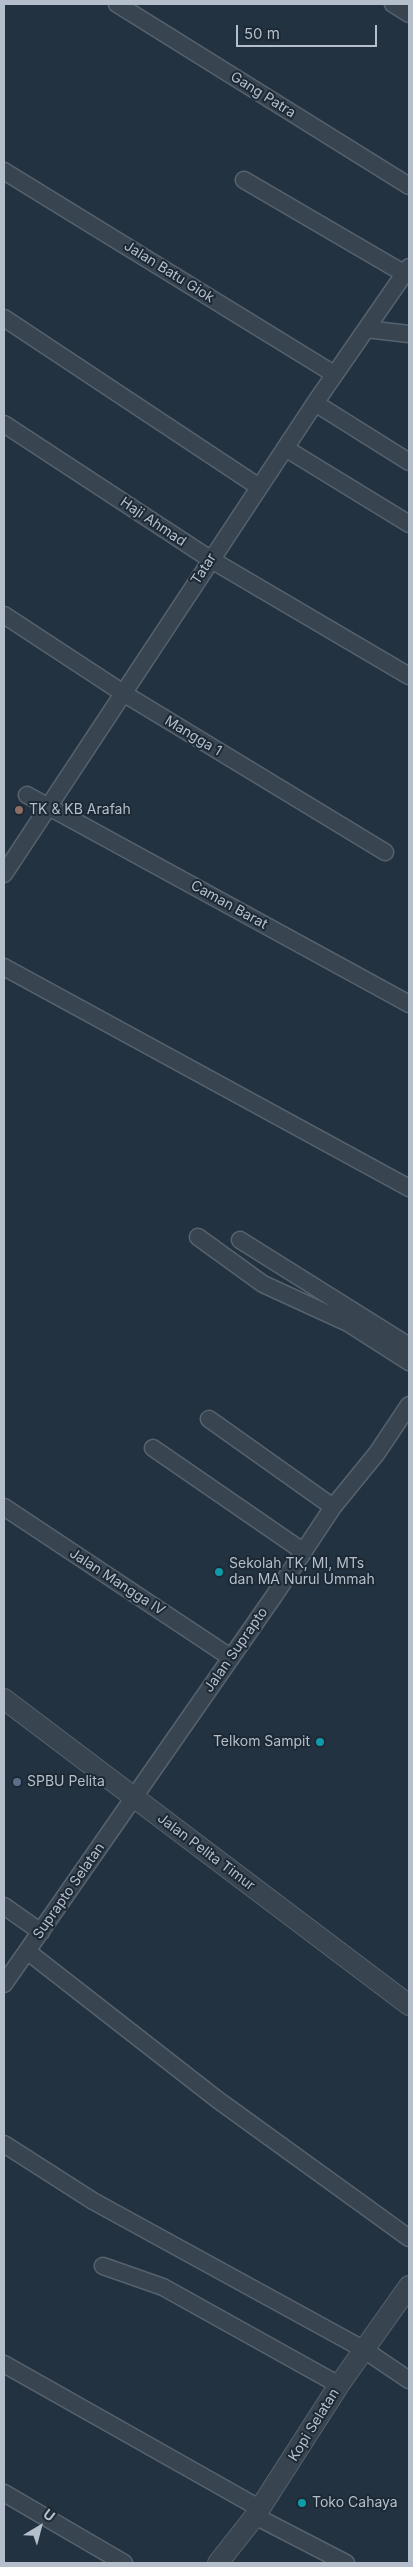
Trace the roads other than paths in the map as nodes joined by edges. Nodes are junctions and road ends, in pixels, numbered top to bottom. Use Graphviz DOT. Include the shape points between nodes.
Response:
graph roads {
  1 [pos="117,4"];
  2 [pos="394,4"];
  3 [pos="409,14"];
  4 [pos="4,170"];
  5 [pos="244,180"];
  6 [pos="409,186"];
  7 [pos="407,271"];
  8 [pos="4,318"];
  9 [pos="366,329"];
  10 [pos="409,334"];
  11 [pos="334,374"];
  12 [pos="315,403"];
  13 [pos="4,424"];
  14 [pos="284,448"];
  15 [pos="409,462"];
  16 [pos="259,487"];
  17 [pos="409,524"];
  18 [pos="210,559"];
  19 [pos="4,615"];
  20 [pos="409,676"];
  21 [pos="123,694"];
  22 [pos="26,795"];
  23 [pos="48,807"];
  24 [pos="385,852"];
  25 [pos="4,874"];
  26 [pos="4,967"];
  27 [pos="409,1004"];
  28 [pos="409,1188"];
  29 [pos="198,1237"];
  30 [pos="240,1240"];
  31 [pos="409,1346"];
  32 [pos="409,1362"];
  33 [pos="409,1405"];
  34 [pos="209,1418"];
  35 [pos="153,1448"];
  36 [pos="333,1506"];
  37 [pos="4,1507"];
  38 [pos="304,1552"];
  39 [pos="230,1657"];
  40 [pos="4,1699"];
  41 [pos="134,1797"];
  42 [pos="4,1906"];
  43 [pos="41,1932"];
  44 [pos="27,1951"];
  45 [pos="4,1984"];
  46 [pos="409,2005"];
  47 [pos="4,2144"];
  48 [pos="409,2238"];
  49 [pos="103,2266"];
  50 [pos="409,2286"];
  51 [pos="363,2350"];
  52 [pos="4,2364"];
  53 [pos="409,2380"];
  54 [pos="339,2385"];
  55 [pos="4,2494"];
  56 [pos="257,2512"];
  57 [pos="124,2563"];
  58 [pos="218,2563"];
  59 [pos="346,2563"];
  1 -- 6 [label="street, Gang Patra"];
  2 -- 3 [label="street"];
  4 -- 11 [label="street, Jalan Batu Giok"];
  5 -- 7 [label="street"];
  7 -- 9 [label="street, Tatar"];
  8 -- 16 [label="street"];
  9 -- 10 [label="street"];
  9 -- 11 [label="street, Tatar"];
  11 -- 12 [label="street, Tatar"];
  12 -- 14 [label="street, Tatar"];
  12 -- 15 [label="street"];
  13 -- 18 [label="street, Haji Ahmad"];
  14 -- 16 [label="street, Tatar"];
  14 -- 17 [label="street"];
  16 -- 18 [label="street, Tatar"];
  18 -- 20 [label="street, Haji Ahmad"];
  18 -- 21 [label="street, Tatar"];
  19 -- 21 [label="street, Mangga 1"];
  21 -- 23 [label="street, Tatar"];
  21 -- 24 [label="street, Mangga 1"];
  22 -- 23 [label="street, Caman Barat"];
  23 -- 25 [label="street, Tatar"];
  23 -- 27 [label="street, Caman Barat"];
  26 -- 28 [label="street"];
  29 -- 32 [label="street" via="263,1284 348,1323"];
  30 -- 31 [label="street"];
  33 -- 36 [label="street, Jalan Suprapto" via="377,1453"];
  34 -- 36 [label="street"];
  35 -- 38 [label="street"];
  36 -- 38 [label="street, Jalan Suprapto"];
  37 -- 39 [label="street, Jalan Mangga IV"];
  38 -- 39 [label="street, Jalan Suprapto"];
  39 -- 41 [label="street, Jalan Suprapto"];
  40 -- 41 [label="street, Jalan Pelita Timur"];
  41 -- 43 [label="street, Suprapto Selatan"];
  41 -- 46 [label="street, Jalan Pelita Timur"];
  42 -- 43 [label="street"];
  43 -- 44 [label="street, Suprapto Selatan"];
  44 -- 45 [label="street, Suprapto Selatan"];
  44 -- 48 [label="street" via="218,2100"];
  47 -- 51 [label="street" via="94,2201"];
  49 -- 54 [label="street" via="163,2287"];
  50 -- 51 [label="street, Kopi Selatan"];
  51 -- 53 [label="street"];
  51 -- 54 [label="street, Kopi Selatan"];
  52 -- 56 [label="street"];
  54 -- 56 [label="street, Kopi Selatan"];
  55 -- 57 [label="street"];
  56 -- 58 [label="street, Kopi Selatan"];
  56 -- 59 [label="street"];
}
